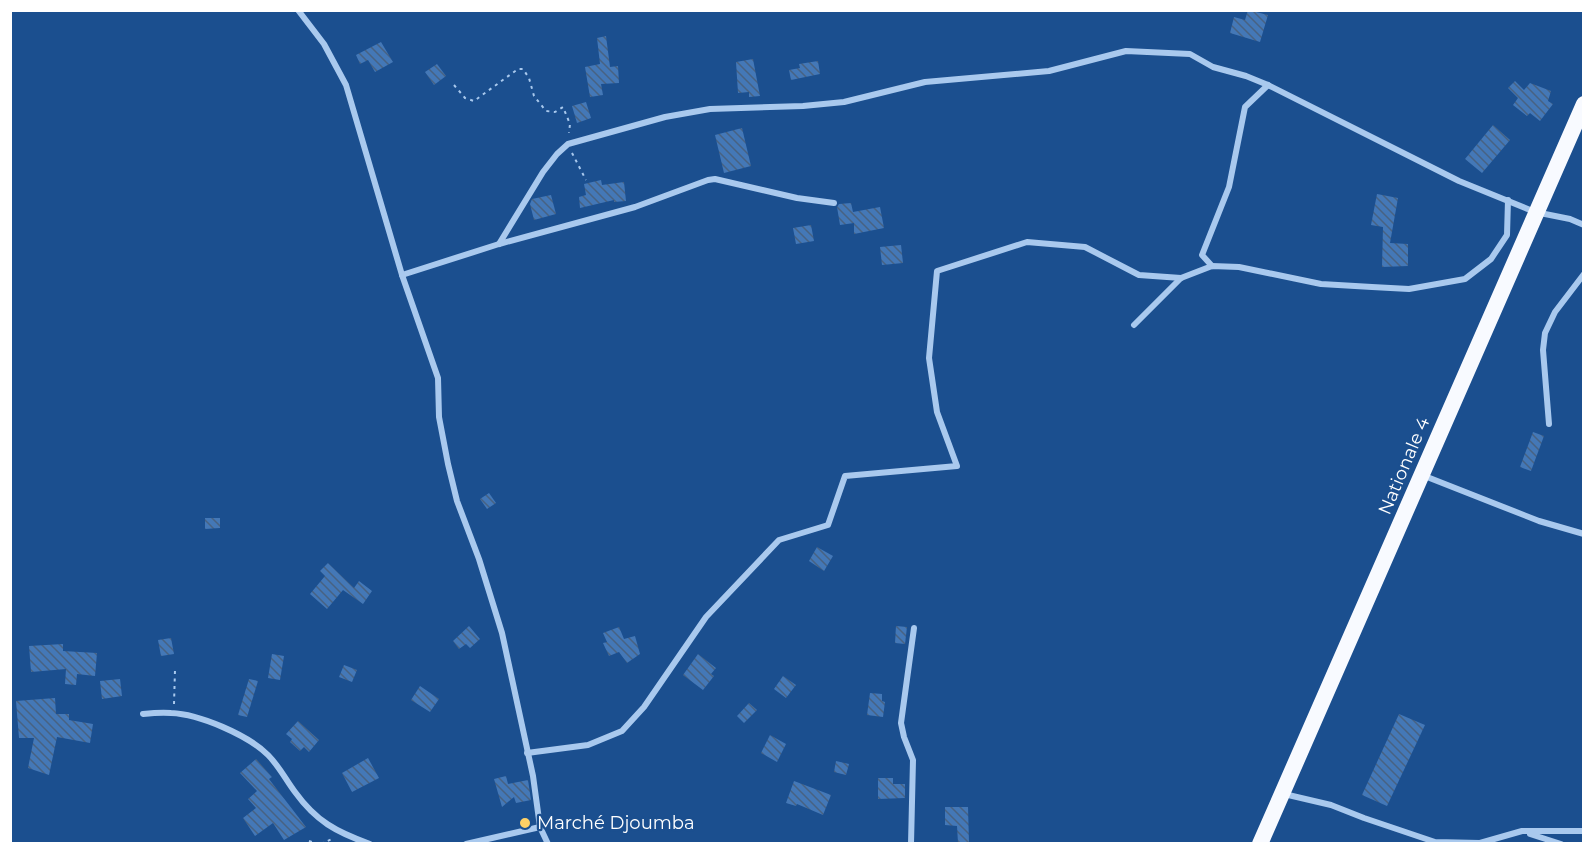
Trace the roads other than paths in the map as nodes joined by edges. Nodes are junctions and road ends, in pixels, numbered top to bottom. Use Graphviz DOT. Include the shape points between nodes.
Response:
graph roads {
  1 [pos="298,10"];
  2 [pos="1268,85"];
  3 [pos="1584,104"];
  4 [pos="1508,200"];
  5 [pos="834,203"];
  6 [pos="1535,212"];
  7 [pos="1584,225"];
  8 [pos="499,244"];
  9 [pos="1212,266"];
  10 [pos="1584,274"];
  11 [pos="402,275"];
  12 [pos="1181,278"];
  13 [pos="1134,325"];
  14 [pos="1549,424"];
  15 [pos="1422,475"];
  16 [pos="1584,534"];
  17 [pos="914,628"];
  18 [pos="143,714"];
  19 [pos="527,753"];
  20 [pos="1283,794"];
  21 [pos="540,826"];
  22 [pos="1522,831"];
  23 [pos="1584,831"];
  24 [pos="370,843"];
  25 [pos="466,843"];
  26 [pos="548,843"];
  27 [pos="911,843"];
  28 [pos="1260,843"];
  29 [pos="1561,843"];
  1 -- 11 [label="street" via="324,44 346,85"];
  2 -- 4 [label="street" via="1460,181"];
  2 -- 8 [label="street" via="1213,67 1190,54 1126,51 1049,71 925,82 844,102 710,109 654,119 568,144 543,172"];
  2 -- 9 [label="street" via="1245,107 1229,187 1202,255"];
  3 -- 6 [label="highway, Nationale 4"];
  4 -- 6 [label="street"];
  4 -- 9 [label="street" via="1507,235 1491,259 1465,279 1409,289 1321,284 1239,267"];
  5 -- 8 [label="street" via="708,180 635,207"];
  6 -- 7 [label="street"];
  6 -- 15 [label="highway, Nationale 4"];
  8 -- 11 [label="street"];
  9 -- 12 [label="street"];
  10 -- 14 [label="street" via="1555,312 1545,333"];
  11 -- 19 [label="street" via="438,378 439,417 447,464 502,633"];
  12 -- 13 [label="street"];
  12 -- 19 [label="street" via="1139,275 1085,247 1026,242 937,271 929,358 937,412 957,466 845,476 828,525 779,540 706,617 644,707 622,731 588,745"];
  15 -- 16 [label="street" via="1539,521"];
  15 -- 20 [label="highway, Nationale 4"];
  17 -- 27 [label="street" via="902,723 913,760"];
  18 -- 24 [label="street" via="172,713 214,724 256,745 276,764 311,812 342,834"];
  19 -- 21 [label="street"];
  20 -- 22 [label="street" via="1331,805 1435,842 1480,843"];
  20 -- 28 [label="highway, Nationale 4"];
  21 -- 25 [label="street"];
  21 -- 26 [label="street"];
  22 -- 23 [label="street"];
  22 -- 29 [label="street"];
}
